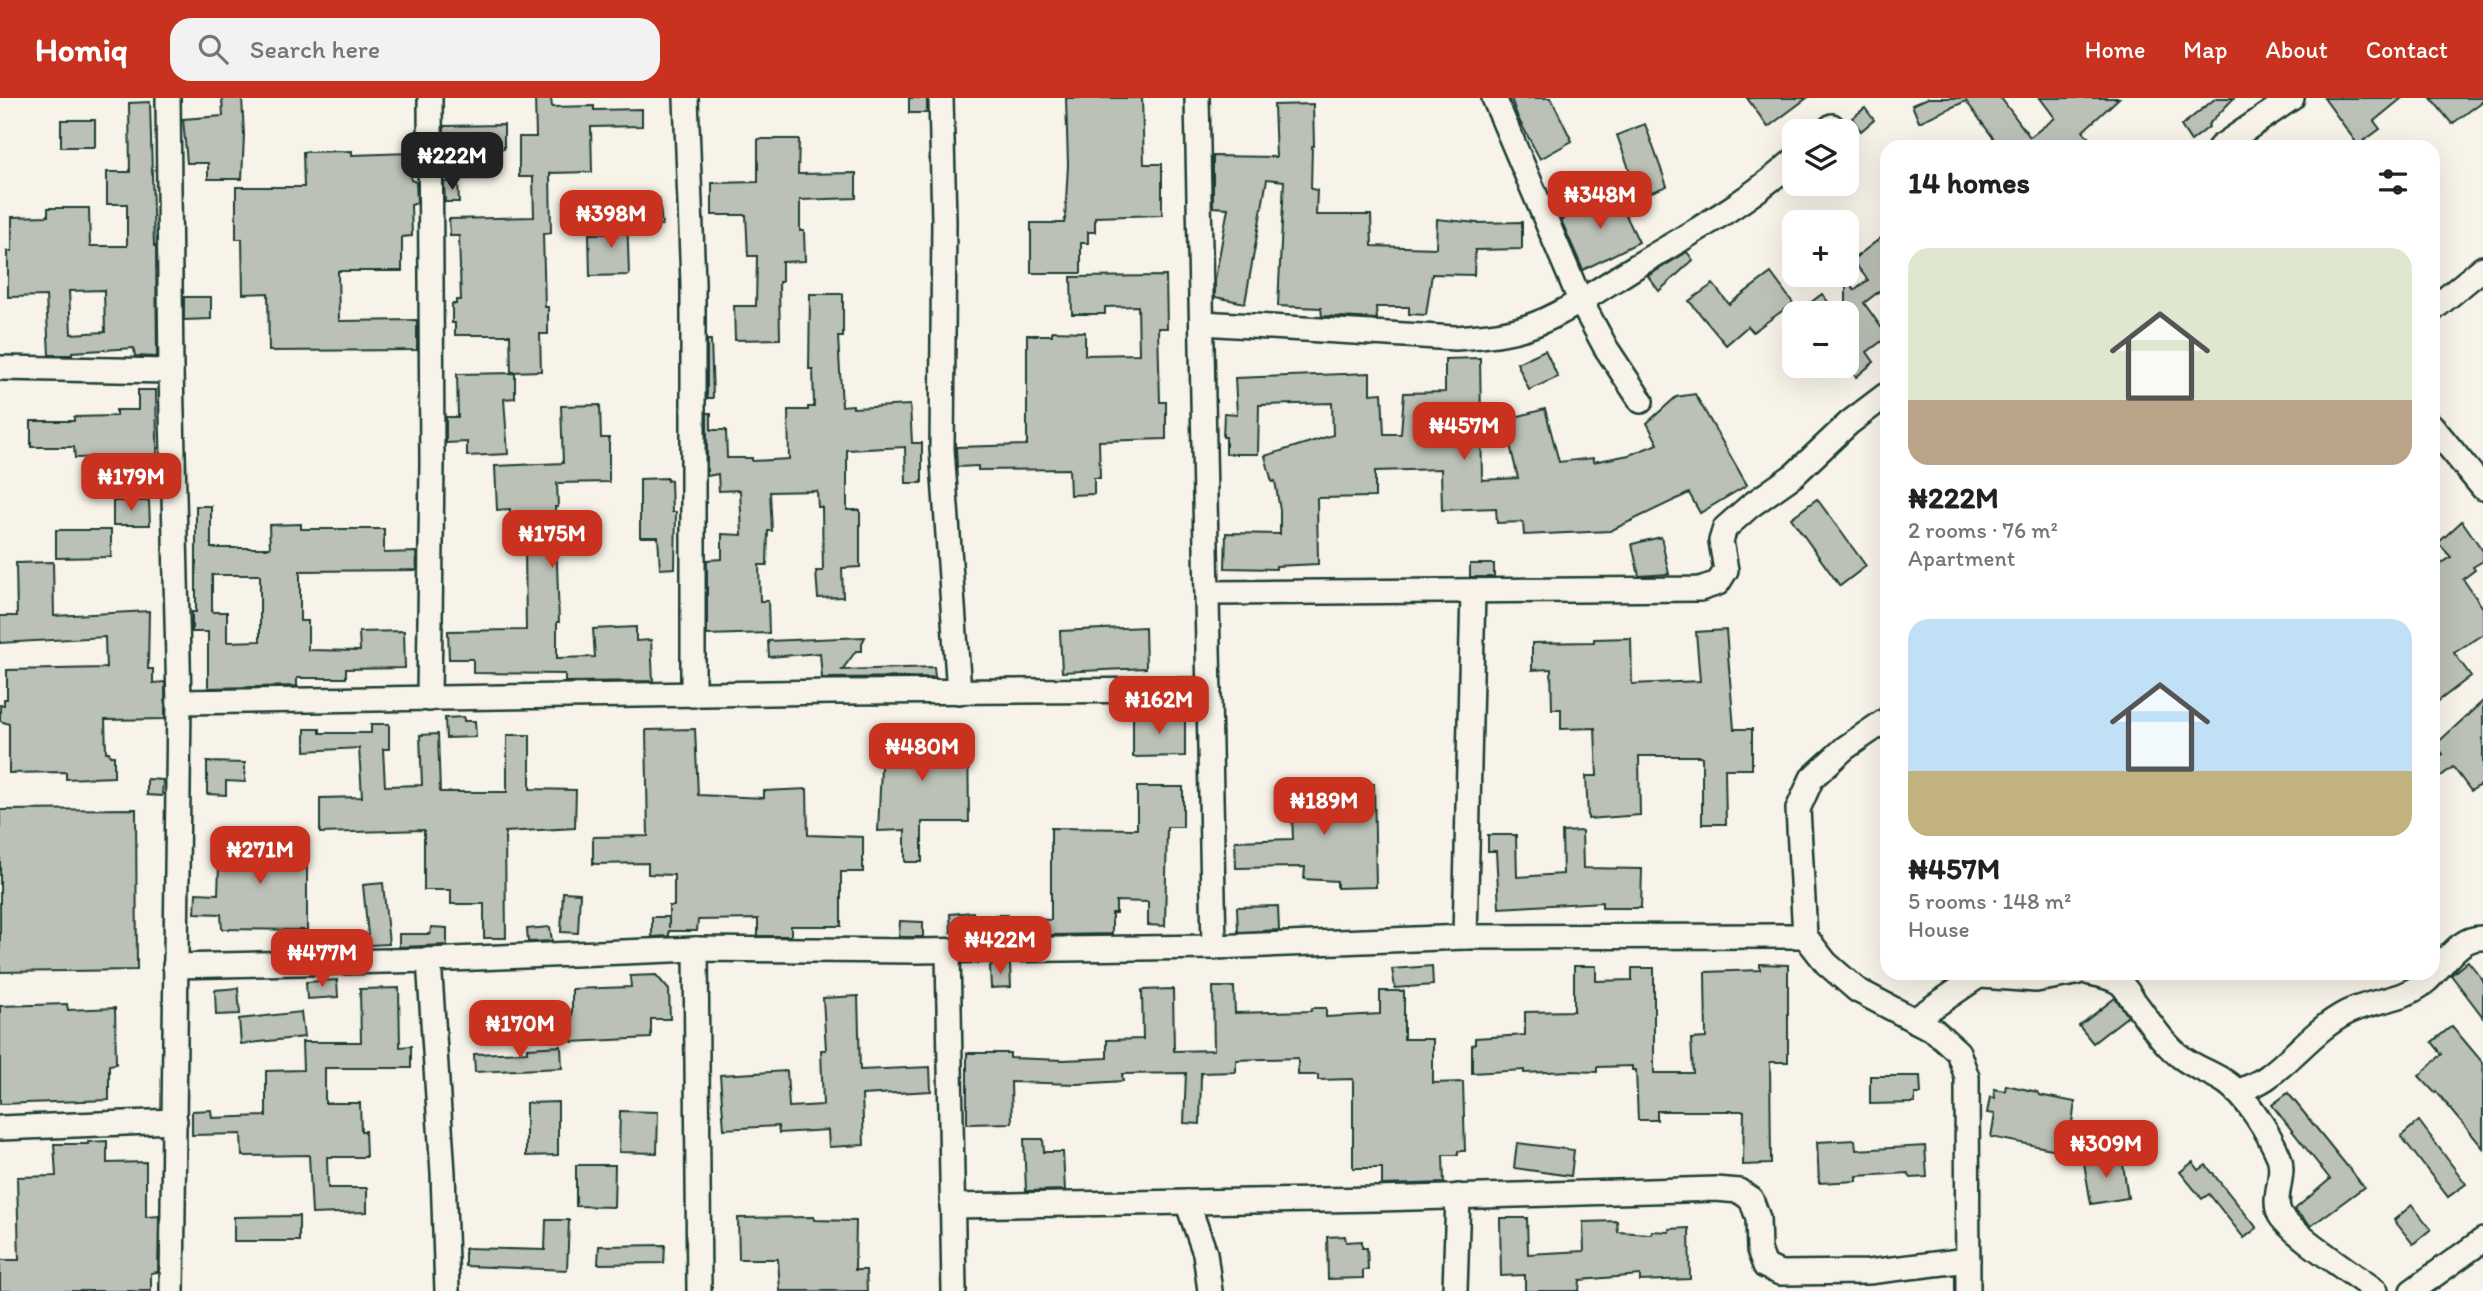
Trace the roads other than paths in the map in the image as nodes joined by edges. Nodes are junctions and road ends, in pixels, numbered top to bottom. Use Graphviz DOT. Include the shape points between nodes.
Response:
graph roads {
  1 [pos="168,98"];
  2 [pos="430,98"];
  3 [pos="686,98"];
  4 [pos="941,98"];
  5 [pos="1197,98"];
  6 [pos="1494,98"];
  7 [pos="2292,98"];
  8 [pos="2230,140"];
  9 [pos="1782,171"];
  10 [pos="2483,268"];
  11 [pos="1580,300"];
  12 [pos="2440,303"];
  13 [pos="1202,323"];
  14 [pos="0,368"];
  15 [pos="171,371"];
  16 [pos="1880,400"];
  17 [pos="1641,401"];
  18 [pos="2440,436"];
  19 [pos="2483,488"];
  20 [pos="1473,591"];
  21 [pos="1208,593"];
  22 [pos="1209,690"];
  23 [pos="960,692"];
  24 [pos="693,695"];
  25 [pos="429,699"];
  26 [pos="179,702"];
  27 [pos="1880,724"];
  28 [pos="1805,936"];
  29 [pos="1465,937"];
  30 [pos="2483,938"];
  31 [pos="1214,947"];
  32 [pos="696,949"];
  33 [pos="948,951"];
  34 [pos="429,960"];
  35 [pos="175,966"];
  36 [pos="2440,966"];
  37 [pos="1973,980"];
  38 [pos="2113,980"];
  39 [pos="2427,980"];
  40 [pos="1914,1020"];
  41 [pos="2237,1092"];
  42 [pos="176,1121"];
  43 [pos="0,1128"];
  44 [pos="1458,1196"];
  45 [pos="1187,1202"];
  46 [pos="952,1206"];
  47 [pos="2483,1240"];
  48 [pos="1968,1260"];
  49 [pos="172,1291"];
  50 [pos="447,1291"];
  51 [pos="699,1291"];
  52 [pos="954,1291"];
  53 [pos="1210,1291"];
  54 [pos="1455,1291"];
  55 [pos="1968,1291"];
  56 [pos="2376,1291"];
  57 [pos="2412,1291"];
  1 -- 15 [label="street"];
  2 -- 25 [label="street"];
  3 -- 24 [label="street" via="693,283"];
  4 -- 23 [label="street" via="942,449"];
  5 -- 13 [label="street"];
  6 -- 11 [label="street"];
  7 -- 8 [label="street"];
  9 -- 11 [label="street" via="1719,216"];
  10 -- 12 [label="street"];
  11 -- 13 [label="street" via="1538,324 1455,338"];
  11 -- 17 [label="street"];
  13 -- 21 [label="street"];
  14 -- 15 [label="street"];
  15 -- 26 [label="street"];
  16 -- 20 [label="street" via="1725,528 1721,541 1726,570 1718,583 1700,589"];
  18 -- 19 [label="street"];
  20 -- 21 [label="street"];
  20 -- 29 [label="street"];
  21 -- 22 [label="street"];
  22 -- 23 [label="street"];
  22 -- 31 [label="street"];
  23 -- 24 [label="street"];
  24 -- 25 [label="street"];
  25 -- 26 [label="street"];
  26 -- 35 [label="street"];
  27 -- 28 [label="street" via="1844,748 1812,778 1798,809"];
  28 -- 29 [label="street"];
  28 -- 40 [label="street" via="1826,963 1857,990"];
  29 -- 31 [label="street"];
  30 -- 36 [label="street" via="2463,942"];
  31 -- 33 [label="street"];
  32 -- 33 [label="street"];
  32 -- 34 [label="street"];
  32 -- 51 [label="street"];
  33 -- 46 [label="street"];
  34 -- 35 [label="street"];
  34 -- 50 [label="street"];
  35 -- 42 [label="street"];
  37 -- 40 [label="street"];
  38 -- 41 [label="street" via="2180,1057"];
  39 -- 41 [label="street" via="2408,993 2347,1012 2263,1080"];
  40 -- 48 [label="street" via="1958,1052 1967,1077"];
  41 -- 56 [label="street" via="2280,1159 2280,1214"];
  42 -- 43 [label="street"];
  42 -- 49 [label="street"];
  44 -- 45 [label="street"];
  44 -- 48 [label="street" via="1739,1191 1751,1199 1758,1217 1759,1250 1765,1266 1780,1273 1868,1272"];
  44 -- 54 [label="street"];
  45 -- 46 [label="street"];
  45 -- 53 [label="street" via="1205,1253"];
  46 -- 52 [label="street"];
  47 -- 57 [label="street"];
  48 -- 55 [label="street"];
}
